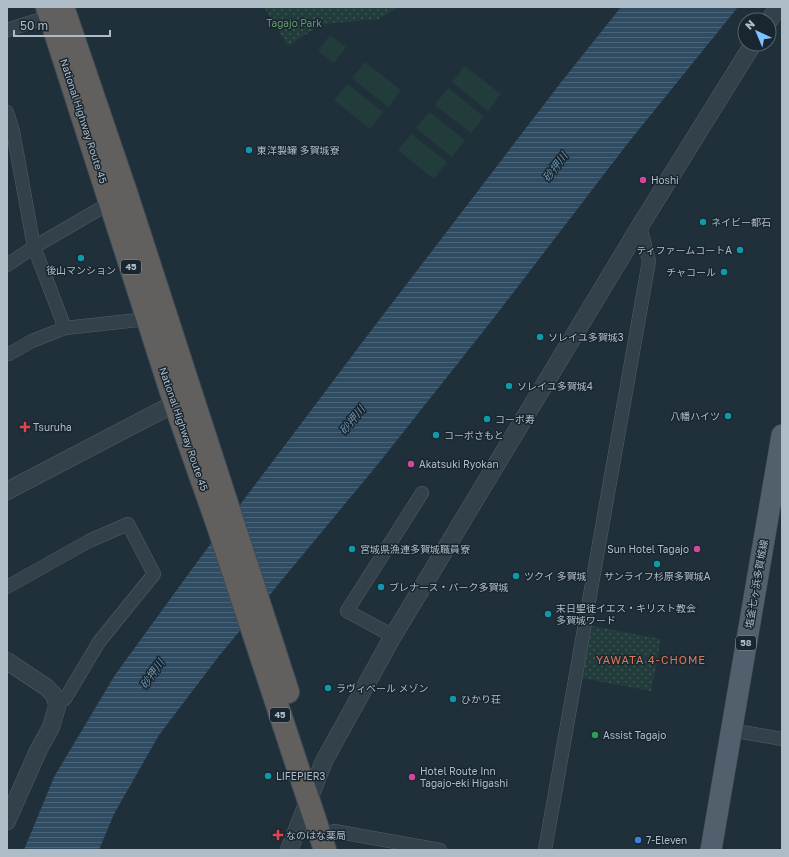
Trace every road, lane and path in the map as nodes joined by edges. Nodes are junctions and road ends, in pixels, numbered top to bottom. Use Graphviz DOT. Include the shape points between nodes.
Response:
graph roads {
  1 [pos="57,11"];
  2 [pos="7,30"];
  3 [pos="748,52"];
  4 [pos="7,112"];
  5 [pos="119,198"];
  6 [pos="640,226"];
  7 [pos="34,247"];
  8 [pos="7,265"];
  9 [pos="147,319"];
  10 [pos="65,328"];
  11 [pos="9,354"];
  12 [pos="184,400"];
  13 [pos="782,435"];
  14 [pos="7,491"];
  15 [pos="422,493"];
  16 [pos="7,587"];
  17 [pos="393,636"];
  18 [pos="7,661"];
  19 [pos="56,700"];
  20 [pos="731,730"];
  21 [pos="782,739"];
  22 [pos="312,789"];
  23 [pos="7,821"];
  24 [pos="333,844"];
  25 [pos="289,850"];
  26 [pos="440,850"];
  27 [pos="545,850"];
  28 [pos="711,850"];
  1 -- 2 [label="street"];
  1 -- 5 [label="highway, National Highway Route 45 / 45"];
  3 -- 6 [label="street"];
  4 -- 7 [label="street" via="13,131"];
  5 -- 7 [label="street"];
  5 -- 9 [label="highway, National Highway Route 45 / 45"];
  5 -- 12 [label="highway, National Highway Route 45 / 45"];
  6 -- 17 [label="street"];
  6 -- 27 [label="street" via="650,261"];
  7 -- 8 [label="street"];
  7 -- 10 [label="street"];
  9 -- 10 [label="street"];
  9 -- 12 [label="highway, National Highway Route 45 / 45"];
  10 -- 11 [label="street" via="32,341"];
  12 -- 14 [label="street"];
  12 -- 22 [label="highway, National Highway Route 45 / 45"];
  13 -- 20 [label="main road, 塩釜七ヶ浜多賀城線 / 58"];
  15 -- 17 [label="street" via="347,611"];
  16 -- 19 [label="street" via="89,541 128,524 154,574 99,642 66,699"];
  17 -- 22 [label="street" via="324,761"];
  18 -- 19 [label="street" via="46,687"];
  19 -- 23 [label="street" via="57,707 51,727"];
  20 -- 21 [label="street"];
  20 -- 28 [label="main road, 塩釜七ヶ浜多賀城線 / 58"];
  22 -- 24 [label="highway, National Highway Route 45 / 45"];
  22 -- 25 [label="street"];
  24 -- 26 [label="street"];
}
